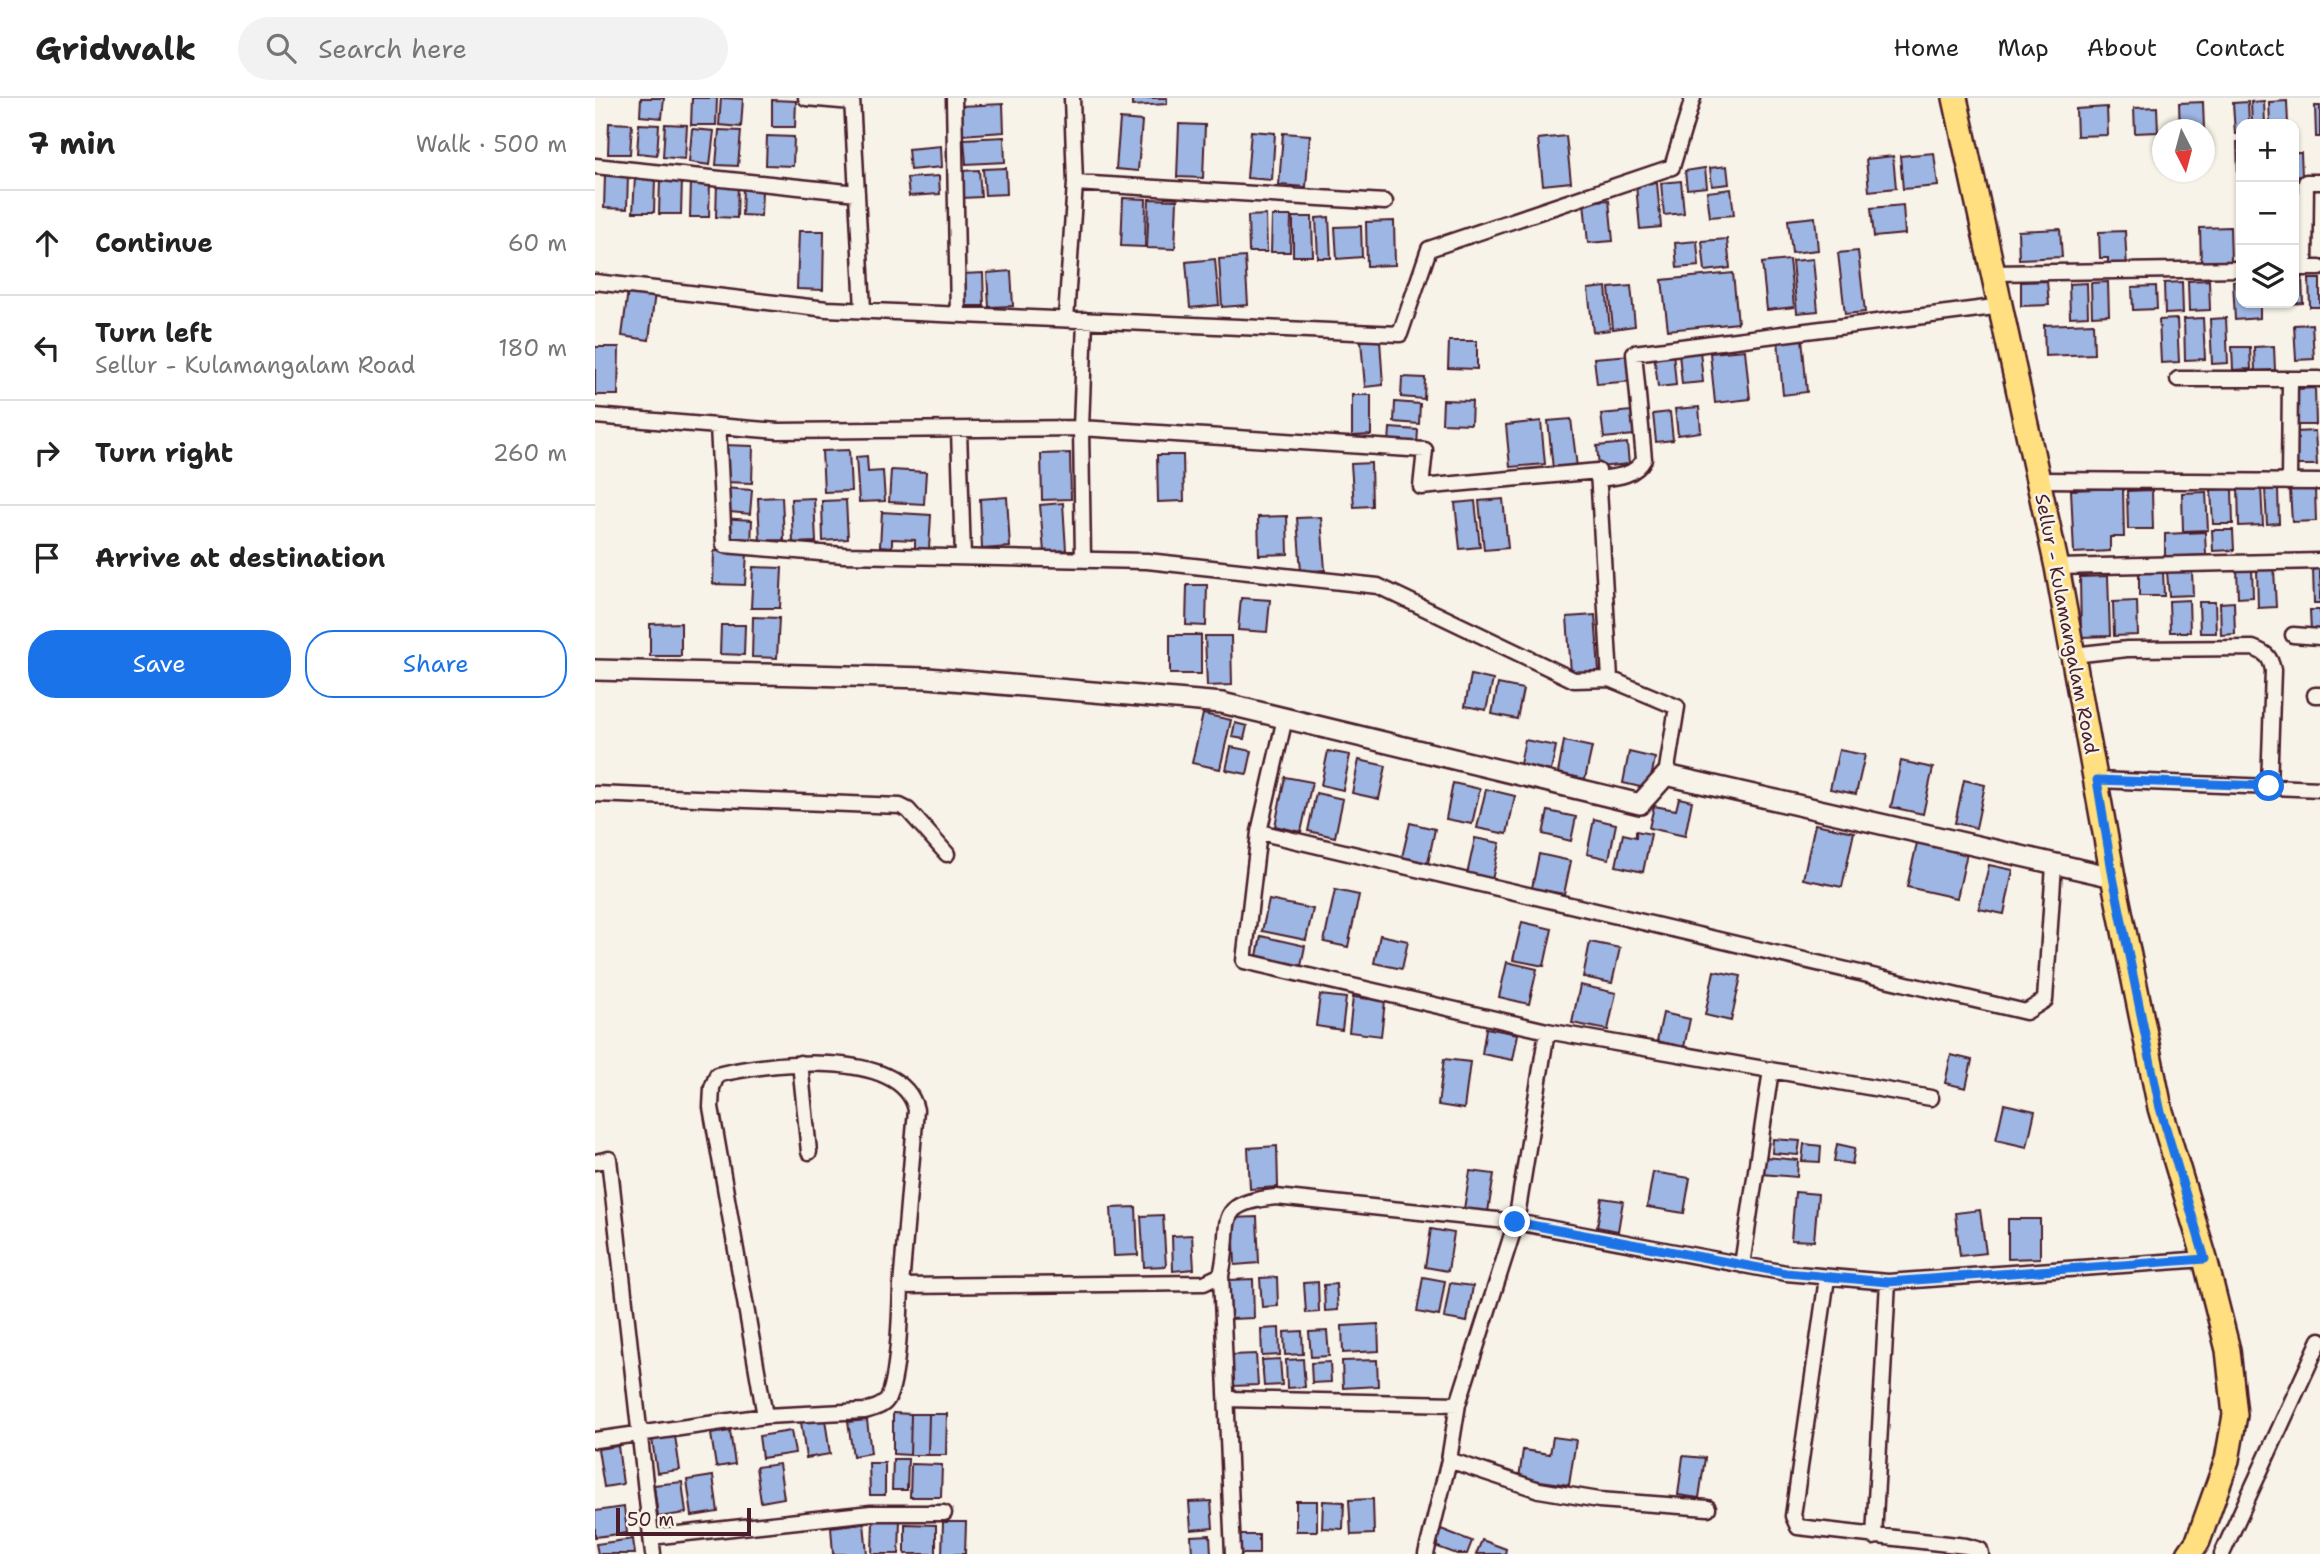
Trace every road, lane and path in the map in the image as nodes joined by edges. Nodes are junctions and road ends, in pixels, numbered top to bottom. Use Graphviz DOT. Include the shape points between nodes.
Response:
graph roads {
  1 [pos="806,98"];
  2 [pos="954,98"];
  3 [pos="1072,98"];
  4 [pos="1693,98"];
  5 [pos="1955,98"];
  6 [pos="852,100"];
  7 [pos="595,166"];
  8 [pos="2320,182"];
  9 [pos="1075,183"];
  10 [pos="857,193"];
  11 [pos="1385,202"];
  12 [pos="2306,268"];
  13 [pos="2236,269"];
  14 [pos="1994,274"];
  15 [pos="595,282"];
  16 [pos="2002,306"];
  17 [pos="863,310"];
  18 [pos="958,315"];
  19 [pos="1066,319"];
  20 [pos="1085,320"];
  21 [pos="2178,379"];
  22 [pos="2290,379"];
  23 [pos="2320,379"];
  24 [pos="595,416"];
  25 [pos="718,426"];
  26 [pos="1081,428"];
  27 [pos="959,430"];
  28 [pos="1598,479"];
  29 [pos="2039,480"];
  30 [pos="2289,482"];
  31 [pos="2320,482"];
  32 [pos="963,557"];
  33 [pos="1083,559"];
  34 [pos="2320,561"];
  35 [pos="2057,567"];
  36 [pos="2293,635"];
  37 [pos="2320,637"];
  38 [pos="2073,655"];
  39 [pos="595,670"];
  40 [pos="1609,679"];
  41 [pos="1285,718"];
  42 [pos="1666,775"];
  43 [pos="2097,780"];
  44 [pos="2269,786"];
  45 [pos="2320,789"];
  46 [pos="595,794"];
  47 [pos="1259,832"];
  48 [pos="947,854"];
  49 [pos="2054,865"];
  50 [pos="2113,877"];
  51 [pos="1547,1031"];
  52 [pos="800,1063"];
  53 [pos="1772,1070"];
  54 [pos="1931,1098"];
  55 [pos="809,1152"];
  56 [pos="595,1162"];
  57 [pos="1515,1222"];
  58 [pos="2205,1259"];
  59 [pos="1742,1265"];
  60 [pos="1221,1275"];
  61 [pos="1827,1278"];
  62 [pos="1888,1282"];
  63 [pos="901,1286"];
  64 [pos="2320,1340"];
  65 [pos="1229,1399"];
  66 [pos="1458,1405"];
  67 [pos="765,1416"];
  68 [pos="639,1434"];
  69 [pos="595,1440"];
  70 [pos="1449,1460"];
  71 [pos="1708,1508"];
  72 [pos="944,1513"];
  73 [pos="651,1537"];
  74 [pos="1874,1537"];
  75 [pos="2195,1550"];
  76 [pos="653,1554"];
  77 [pos="1233,1554"];
  78 [pos="1426,1554"];
  79 [pos="1981,1554"];
  80 [pos="2223,1554"];
  1 -- 6 [label="street"];
  2 -- 18 [label="street"];
  3 -- 9 [label="street"];
  4 -- 20 [label="street" via="1672,167 1429,249 1400,334"];
  5 -- 14 [label="main road, Sellur - Kulamangalam Road"];
  6 -- 10 [label="street"];
  7 -- 10 [label="street"];
  8 -- 12 [label="street" via="2306,182"];
  9 -- 11 [label="street"];
  9 -- 19 [label="street"];
  10 -- 17 [label="street"];
  13 -- 14 [label="street"];
  14 -- 16 [label="main road, Sellur - Kulamangalam Road"];
  15 -- 17 [label="street"];
  16 -- 28 [label="street" via="1635,353 1644,459 1639,468 1621,477"];
  16 -- 29 [label="main road, Sellur - Kulamangalam Road"];
  17 -- 18 [label="street"];
  18 -- 19 [label="street"];
  19 -- 20 [label="street"];
  20 -- 26 [label="street"];
  21 -- 22 [label="street"];
  22 -- 23 [label="street"];
  22 -- 30 [label="street"];
  24 -- 25 [label="street"];
  25 -- 27 [label="street" via="778,431"];
  25 -- 32 [label="street" via="724,545 844,555"];
  26 -- 27 [label="street"];
  26 -- 28 [label="street" via="1425,450 1421,487 1598,471"];
  26 -- 33 [label="street"];
  27 -- 32 [label="street"];
  28 -- 40 [label="street"];
  29 -- 30 [label="street"];
  29 -- 35 [label="main road, Sellur - Kulamangalam Road"];
  30 -- 31 [label="street"];
  32 -- 33 [label="street"];
  33 -- 40 [label="street" via="1147,561 1378,586 1574,680"];
  34 -- 35 [label="street"];
  35 -- 38 [label="main road, Sellur - Kulamangalam Road"];
  36 -- 37 [label="street"];
  38 -- 43 [label="main road, Sellur - Kulamangalam Road"];
  38 -- 44 [label="street" via="2127,649 2253,648 2265,652 2273,670"];
  39 -- 41 [label="street" via="928,678 1222,703"];
  40 -- 42 [label="street" via="1677,706"];
  41 -- 42 [label="street" via="1640,804"];
  41 -- 47 [label="street"];
  42 -- 49 [label="street"];
  43 -- 44 [label="street"];
  43 -- 50 [label="main road, Sellur - Kulamangalam Road"];
  44 -- 45 [label="street"];
  46 -- 48 [label="street" via="900,806"];
  47 -- 49 [label="street" via="2026,1012 2045,1000"];
  47 -- 51 [label="street" via="1244,961"];
  49 -- 50 [label="street"];
  50 -- 58 [label="main road, Sellur - Kulamangalam Road" via="2160,1108"];
  51 -- 53 [label="street"];
  51 -- 57 [label="street"];
  52 -- 55 [label="street"];
  52 -- 63 [label="street" via="858,1069 898,1081 913,1095 916,1110"];
  52 -- 67 [label="street" via="717,1074 712,1088 711,1107"];
  53 -- 54 [label="street"];
  53 -- 59 [label="street"];
  56 -- 68 [label="street" via="609,1159"];
  57 -- 59 [label="street"];
  57 -- 60 [label="street" via="1276,1197 1244,1201 1228,1218"];
  57 -- 66 [label="street"];
  58 -- 62 [label="street"];
  58 -- 75 [label="main road, Sellur - Kulamangalam Road" via="2228,1350 2235,1415 2227,1460"];
  59 -- 61 [label="street"];
  60 -- 63 [label="street" via="1204,1283"];
  60 -- 65 [label="street"];
  61 -- 62 [label="street"];
  61 -- 74 [label="street" via="1793,1516 1798,1527 1807,1530"];
  62 -- 74 [label="street"];
  63 -- 67 [label="street" via="888,1399 880,1407"];
  64 -- 80 [label="street"];
  65 -- 66 [label="street"];
  65 -- 77 [label="street"];
  66 -- 70 [label="street"];
  67 -- 68 [label="street"];
  68 -- 69 [label="street"];
  68 -- 73 [label="street"];
  70 -- 71 [label="street" via="1539,1489 1599,1500"];
  70 -- 78 [label="street"];
  72 -- 73 [label="street" via="871,1513"];
  73 -- 76 [label="street"];
  74 -- 79 [label="street" via="1966,1546"];
}
